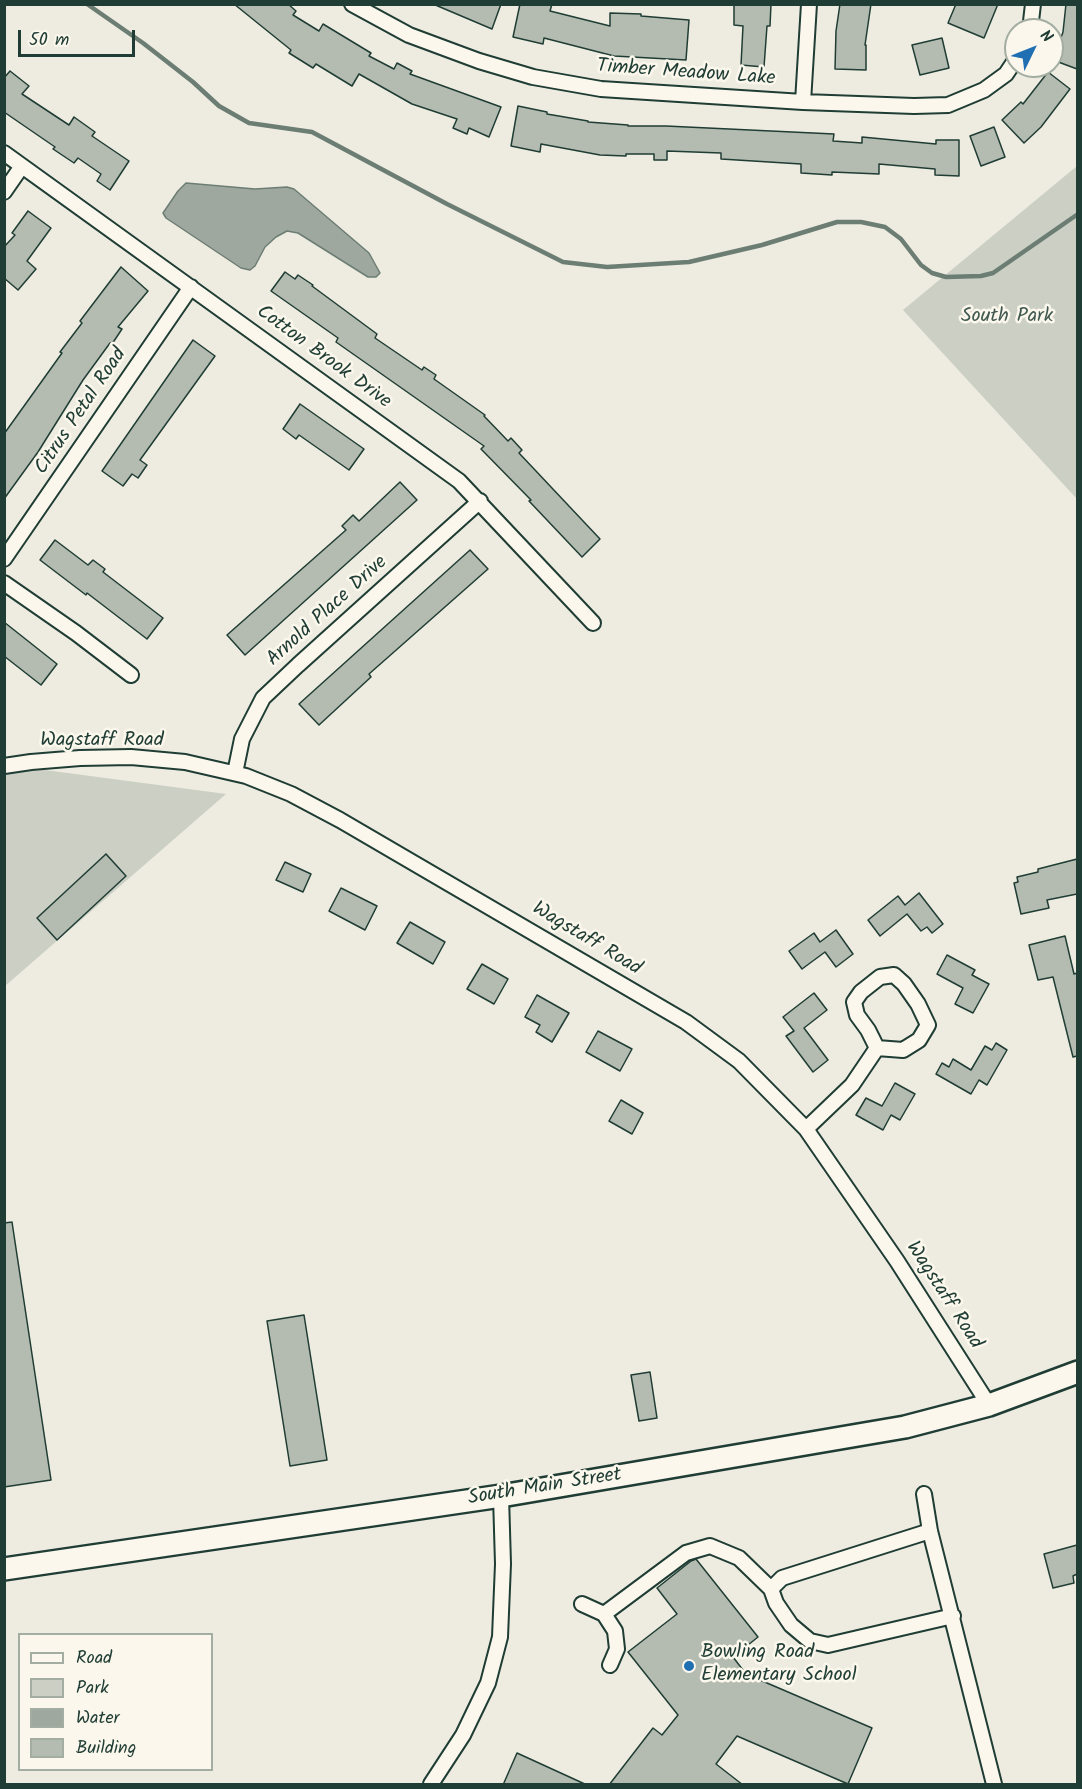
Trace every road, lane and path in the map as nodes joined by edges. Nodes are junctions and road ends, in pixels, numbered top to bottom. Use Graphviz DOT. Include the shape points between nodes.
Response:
graph roads {
  1 [pos="352,4"];
  2 [pos="809,4"];
  3 [pos="1004,75"];
  4 [pos="803,102"];
  5 [pos="4,153"];
  6 [pos="22,166"];
  7 [pos="4,192"];
  8 [pos="191,287"];
  9 [pos="480,501"];
  10 [pos="4,559"];
  11 [pos="4,583"];
  12 [pos="593,623"];
  13 [pos="130,675"];
  14 [pos="4,766"];
  15 [pos="235,773"];
  16 [pos="877,1048"];
  17 [pos="806,1129"];
  18 [pos="1077,1372"];
  19 [pos="989,1405"];
  20 [pos="924,1494"];
  21 [pos="501,1496"];
  22 [pos="930,1531"];
  23 [pos="4,1569"];
  24 [pos="771,1589"];
  25 [pos="582,1604"];
  26 [pos="604,1614"];
  27 [pos="953,1616"];
  28 [pos="610,1665"];
  29 [pos="431,1785"];
  30 [pos="994,1785"];
  1 -- 4 [label="street, Timber Meadow Lake" via="409,35 533,77 601,89"];
  2 -- 4 [label="street"];
  3 -- 4 [label="street, Timber Meadow Lake" via="984,90 948,105"];
  5 -- 6 [label="street, Cotton Brook Drive"];
  6 -- 7 [label="street"];
  6 -- 8 [label="street, Cotton Brook Drive"];
  8 -- 9 [label="street, Cotton Brook Drive" via="432,461"];
  8 -- 10 [label="street, Citrus Petal Road"];
  9 -- 12 [label="street, Cotton Brook Drive"];
  9 -- 15 [label="street, Arnold Place Drive" via="264,699 242,739"];
  11 -- 13 [label="street"];
  14 -- 15 [label="street, Wagstaff Road" via="131,757 186,762"];
  15 -- 17 [label="street, Wagstaff Road" via="291,794 340,820 686,1023 739,1061"];
  16 -- 16 [label="street" via="903,1050 919,1040 928,1024 918,1004 894,975 880,977 854,1002 857,1015"];
  16 -- 17 [label="street" via="852,1085"];
  17 -- 19 [label="street, Wagstaff Road"];
  18 -- 19 [label="highway, South Main Street"];
  19 -- 21 [label="highway, South Main Street" via="905,1427"];
  20 -- 22 [label="street"];
  21 -- 23 [label="highway, South Main Street"];
  21 -- 29 [label="street" via="500,1637 488,1683 463,1735"];
  22 -- 24 [label="street" via="782,1578"];
  22 -- 27 [label="street"];
  24 -- 26 [label="street" via="739,1558 710,1546 686,1553"];
  24 -- 27 [label="street" via="791,1625 810,1641 828,1645"];
  25 -- 26 [label="street"];
  26 -- 28 [label="street" via="615,1631 617,1650"];
  27 -- 30 [label="street"];
}
